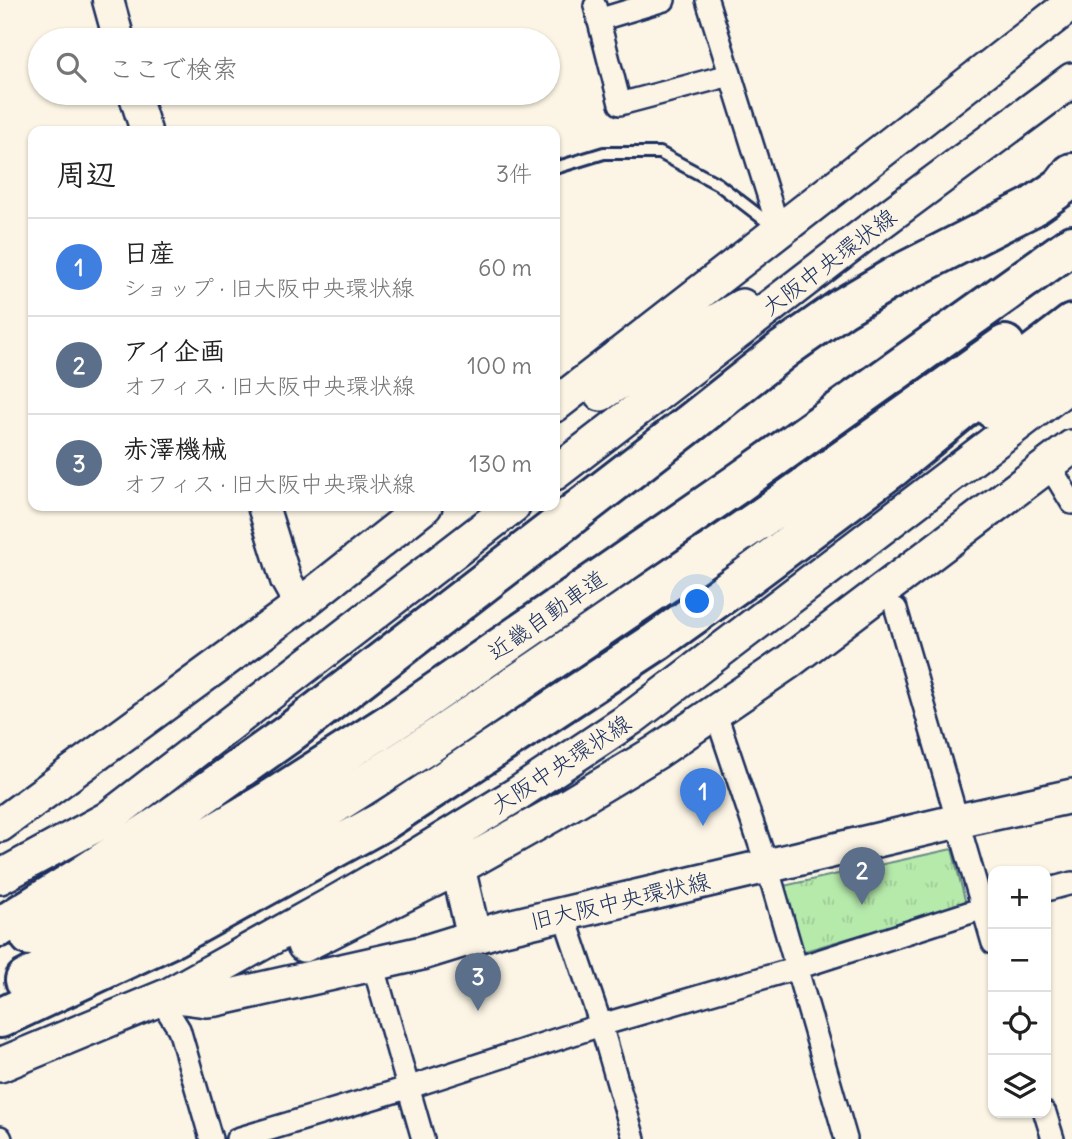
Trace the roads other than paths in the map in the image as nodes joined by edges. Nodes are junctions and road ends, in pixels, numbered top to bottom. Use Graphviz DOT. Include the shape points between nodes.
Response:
graph roads {
  1 [pos="108,0"];
  2 [pos="664,0"];
  3 [pos="707,0"];
  4 [pos="1072,3"];
  5 [pos="116,28"];
  6 [pos="730,75"];
  7 [pos="1072,80"];
  8 [pos="138,105"];
  9 [pos="144,126"];
  10 [pos="560,166"];
  11 [pos="1072,173"];
  12 [pos="779,230"];
  13 [pos="870,230"];
  14 [pos="1072,245"];
  15 [pos="1072,297"];
  16 [pos="1072,324"];
  17 [pos="1072,366"];
  18 [pos="1072,383"];
  19 [pos="560,401"];
  20 [pos="560,421"];
  21 [pos="1060,456"];
  22 [pos="892,468"];
  23 [pos="560,469"];
  24 [pos="1072,503"];
  25 [pos="265,511"];
  26 [pos="419,511"];
  27 [pos="507,511"];
  28 [pos="300,605"];
  29 [pos="896,609"];
  30 [pos="715,711"];
  31 [pos="1072,796"];
  32 [pos="958,821"];
  33 [pos="0,825"];
  34 [pos="767,866"];
  35 [pos="458,868"];
  36 [pos="0,877"];
  37 [pos="1072,883"];
  38 [pos="1051,889"];
  39 [pos="988,906"];
  40 [pos="564,915"];
  41 [pos="0,927"];
  42 [pos="474,937"];
  43 [pos="0,952"];
  44 [pos="373,964"];
  45 [pos="796,968"];
  46 [pos="215,971"];
  47 [pos="0,992"];
  48 [pos="164,997"];
  49 [pos="0,1018"];
  50 [pos="601,1025"];
  51 [pos="0,1065"];
  52 [pos="407,1088"];
  53 [pos="1047,1118"];
  54 [pos="211,1139"];
  55 [pos="237,1139"];
  56 [pos="423,1139"];
  57 [pos="634,1139"];
  58 [pos="846,1139"];
  59 [pos="1053,1139"];
  1 -- 5 [label="street"];
  2 -- 6 [label="street" via="596,13 620,104"];
  3 -- 6 [label="street"];
  4 -- 12 [label="main road"];
  6 -- 12 [label="street"];
  7 -- 13 [label="main road, 大阪中央環状線"];
  8 -- 9 [label="street"];
  10 -- 12 [label="lane" via="604,153 660,153 718,184"];
  11 -- 41 [label="highway" via="1032,207 842,308 287,734 166,821"];
  12 -- 19 [label="main road"];
  13 -- 20 [label="main road" via="666,351"];
  13 -- 23 [label="main road, 大阪中央環状線"];
  14 -- 43 [label="highway, 近畿自動車道" via="400,717 141,877"];
  15 -- 47 [label="highway, 近畿自動車道" via="760,519 424,747 158,909"];
  16 -- 22 [label="highway"];
  17 -- 22 [label="highway"];
  18 -- 46 [label="main road, 大阪中央環状線" via="633,717 450,835"];
  21 -- 24 [label="street"];
  21 -- 30 [label="main road" via="787,663"];
  22 -- 49 [label="highway" via="657,640 385,820 173,937"];
  25 -- 28 [label="street" via="286,580"];
  26 -- 28 [label="main road"];
  27 -- 36 [label="main road" via="107,819"];
  28 -- 33 [label="main road"];
  29 -- 32 [label="street"];
  30 -- 34 [label="street"];
  30 -- 35 [label="main road" via="655,753"];
  31 -- 32 [label="main road, 旧大阪中央環状線"];
  32 -- 34 [label="main road, 旧大阪中央環状線"];
  32 -- 39 [label="street"];
  34 -- 40 [label="main road, 旧大阪中央環状線"];
  34 -- 45 [label="street"];
  35 -- 42 [label="main road"];
  35 -- 46 [label="main road" via="262,966"];
  37 -- 38 [label="street"];
  39 -- 45 [label="street"];
  40 -- 42 [label="main road, 旧大阪中央環状線"];
  40 -- 50 [label="street"];
  42 -- 44 [label="main road, 旧大阪中央環状線"];
  44 -- 48 [label="main road, 旧大阪中央環状線" via="217,999"];
  44 -- 52 [label="street"];
  45 -- 50 [label="street"];
  45 -- 58 [label="street"];
  46 -- 48 [label="main road, 大阪中央環状線"];
  48 -- 51 [label="main road, 大阪中央環状線"];
  48 -- 54 [label="street" via="179,1029"];
  50 -- 52 [label="street"];
  50 -- 57 [label="street"];
  52 -- 55 [label="street"];
  52 -- 56 [label="street"];
  53 -- 59 [label="street"];
}
